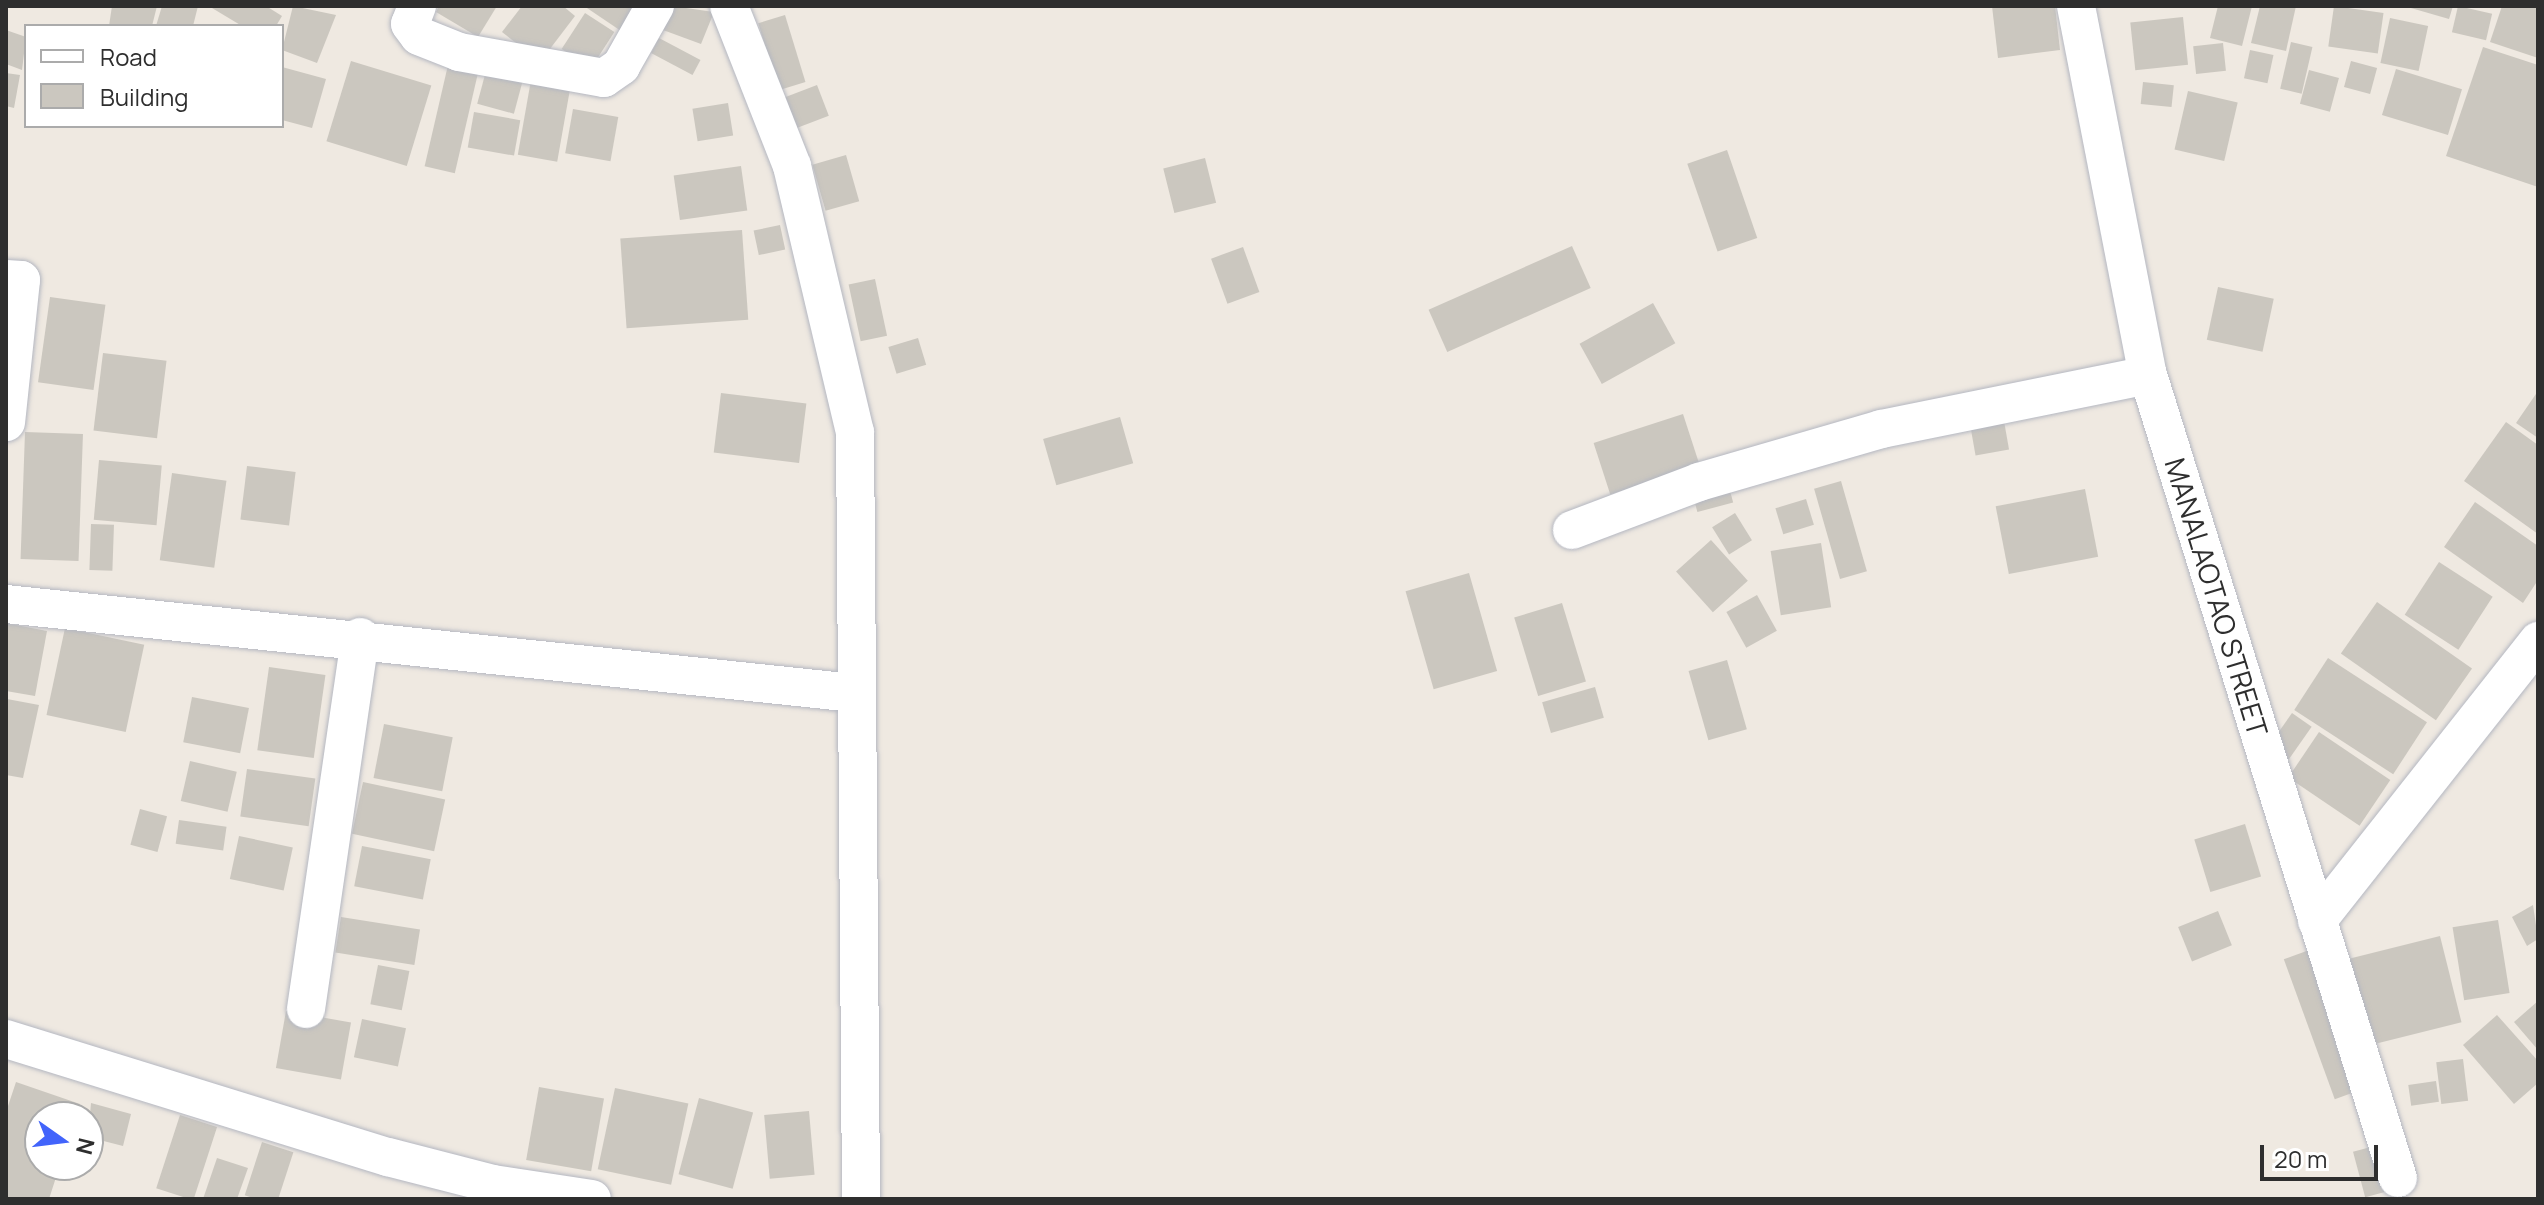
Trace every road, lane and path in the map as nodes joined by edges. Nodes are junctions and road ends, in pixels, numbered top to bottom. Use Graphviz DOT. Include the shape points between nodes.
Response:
graph roads {
  1 [pos="417,6"];
  2 [pos="655,6"];
  3 [pos="729,6"];
  4 [pos="2076,6"];
  5 [pos="6,279"];
  6 [pos="2148,375"];
  7 [pos="6,422"];
  8 [pos="1572,530"];
  9 [pos="6,604"];
  10 [pos="360,637"];
  11 [pos="2538,641"];
  12 [pos="854,693"];
  13 [pos="2317,921"];
  14 [pos="306,1009"];
  15 [pos="6,1039"];
  16 [pos="2398,1178"];
  17 [pos="592,1199"];
  18 [pos="861,1199"];
  1 -- 2 [label="street" via="410,24 419,36 459,52 604,78 621,66"];
  3 -- 12 [label="street" via="792,166 855,432"];
  4 -- 6 [label="street, MANALAOTAO STREET"];
  5 -- 7 [label="street" via="21,280"];
  6 -- 8 [label="street" via="1881,429 1699,482"];
  6 -- 13 [label="street, MANALAOTAO STREET"];
  9 -- 10 [label="street"];
  10 -- 12 [label="street"];
  10 -- 14 [label="street"];
  11 -- 13 [label="street"];
  12 -- 18 [label="street"];
  13 -- 16 [label="street, MANALAOTAO STREET"];
  15 -- 17 [label="street" via="388,1157 493,1184"];
}
